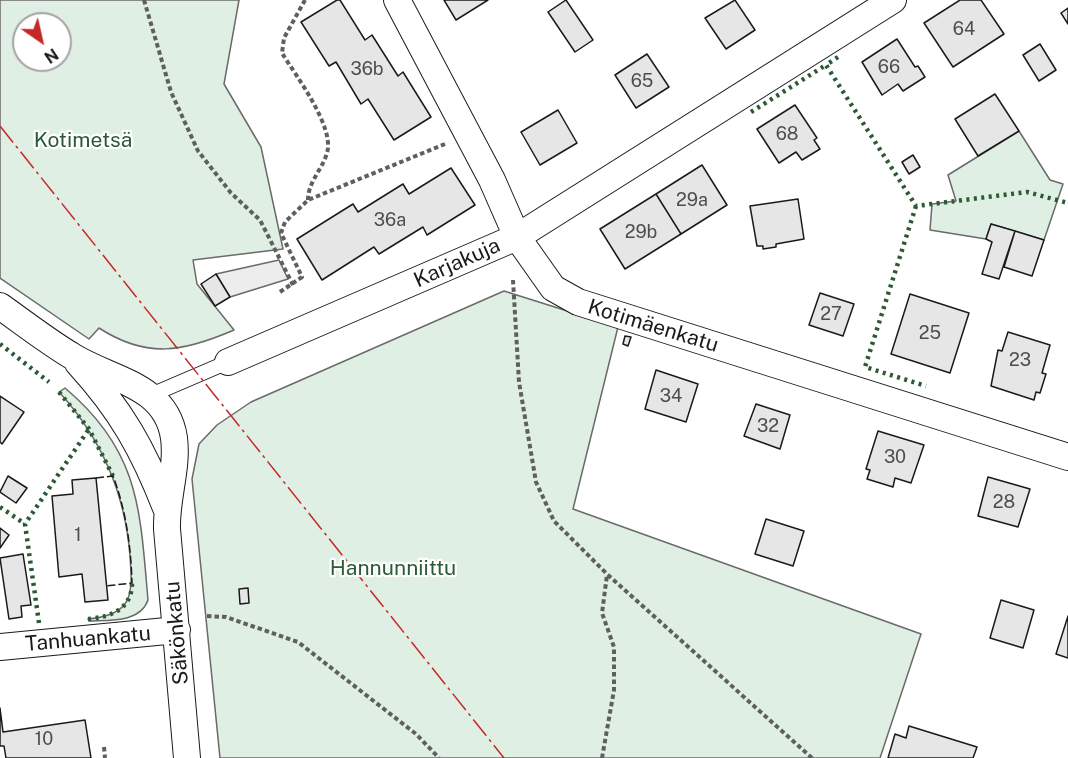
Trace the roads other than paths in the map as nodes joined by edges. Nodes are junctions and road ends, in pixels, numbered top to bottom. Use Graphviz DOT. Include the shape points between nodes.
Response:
graph roads {
  1 [pos="397,0"];
  2 [pos="893,0"];
  3 [pos="517,237"];
  4 [pos="0,306"];
  5 [pos="73,357"];
  6 [pos="228,362"];
  7 [pos="151,395"];
  8 [pos="1068,457"];
  9 [pos="167,508"];
  10 [pos="177,630"];
  11 [pos="0,647"];
  12 [pos="187,758"];
  1 -- 3 [label="street, Kotimäenkatu"];
  2 -- 3 [label="street, Karjakuja"];
  3 -- 6 [label="street, Karjakuja"];
  3 -- 8 [label="street, Kotimäenkatu" via="554,288 578,303"];
  4 -- 5 [label="street"];
  5 -- 7 [label="street"];
  5 -- 9 [label="street, Säkönkatu" via="102,389 136,440"];
  6 -- 7 [label="lane, Karjakuja"];
  7 -- 9 [label="street, Säkönkatu" via="169,418 174,437 175,460"];
  9 -- 10 [label="street, Säkönkatu"];
  10 -- 11 [label="street, Tanhuankatu"];
  10 -- 12 [label="street, Säkönkatu"];
}
